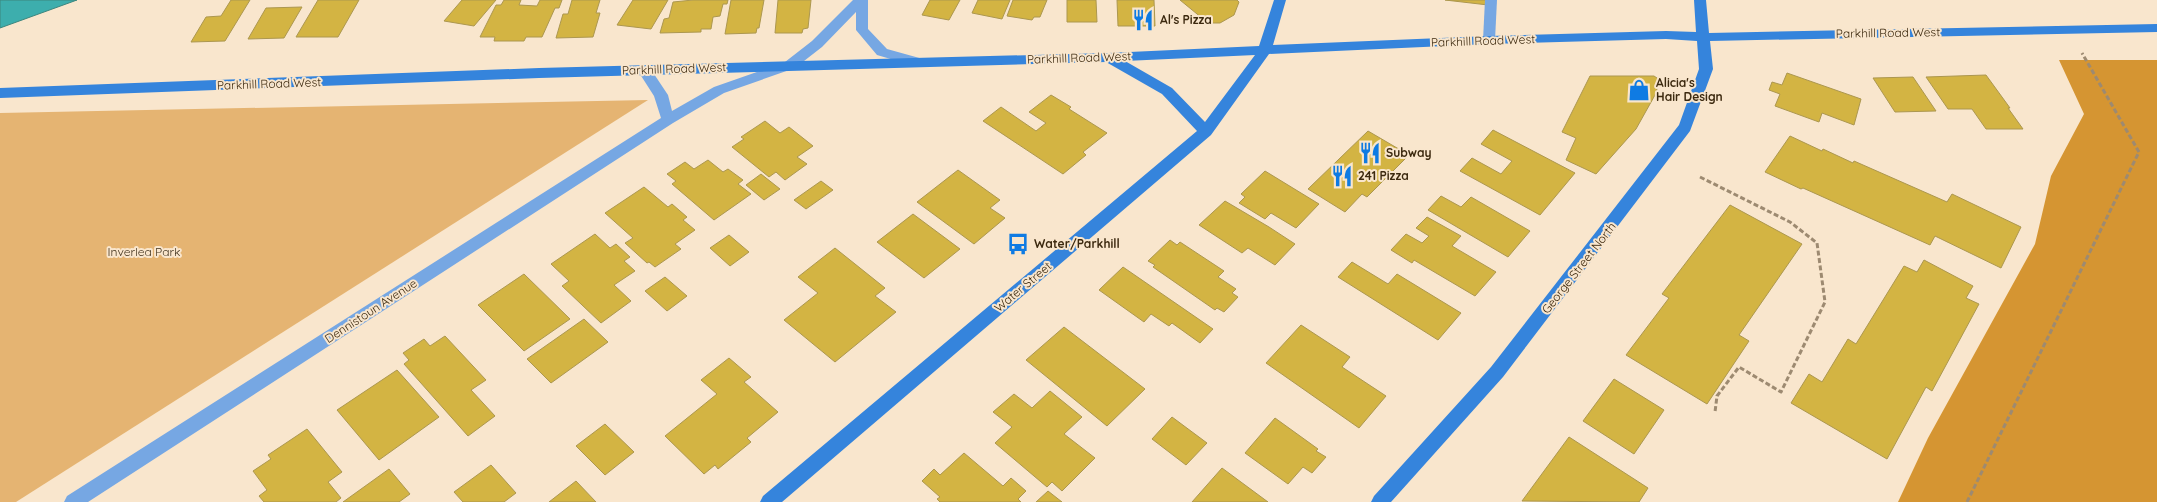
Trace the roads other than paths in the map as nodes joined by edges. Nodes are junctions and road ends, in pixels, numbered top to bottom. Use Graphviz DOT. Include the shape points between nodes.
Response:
graph roads {
  1 [pos="861,0"];
  2 [pos="1280,0"];
  3 [pos="1491,0"];
  4 [pos="1700,0"];
  5 [pos="2157,28"];
  6 [pos="1703,37"];
  7 [pos="1489,40"];
  8 [pos="1264,52"];
  9 [pos="1108,57"];
  10 [pos="918,62"];
  11 [pos="790,65"];
  12 [pos="645,71"];
  13 [pos="0,93"];
  14 [pos="668,120"];
  15 [pos="1206,131"];
  16 [pos="73,502"];
  17 [pos="769,502"];
  18 [pos="1380,502"];
  1 -- 10 [label="street" via="862,30 882,52"];
  1 -- 11 [label="street, Dennistoun Avenue" via="817,44"];
  2 -- 8 [label="main road, Water Street"];
  3 -- 7 [label="lane"];
  4 -- 6 [label="main road, George Street North"];
  5 -- 6 [label="main road, Parkhill Road West"];
  6 -- 7 [label="main road, Parkhill Road West" via="1666,35"];
  6 -- 18 [label="main road, George Street North" via="1706,69 1685,128 1497,372"];
  7 -- 8 [label="main road, Parkhill Road West"];
  8 -- 9 [label="main road, Parkhill Road West"];
  8 -- 15 [label="main road, Water Street"];
  9 -- 10 [label="main road, Parkhill Road West"];
  9 -- 15 [label="main road" via="1167,91"];
  10 -- 11 [label="main road, Parkhill Road West"];
  11 -- 12 [label="main road, Parkhill Road West"];
  11 -- 14 [label="street, Dennistoun Avenue" via="719,90"];
  12 -- 13 [label="main road, Parkhill Road West"];
  12 -- 14 [label="street" via="661,95"];
  14 -- 16 [label="street, Dennistoun Avenue"];
  15 -- 17 [label="main road, Water Street"];
}
